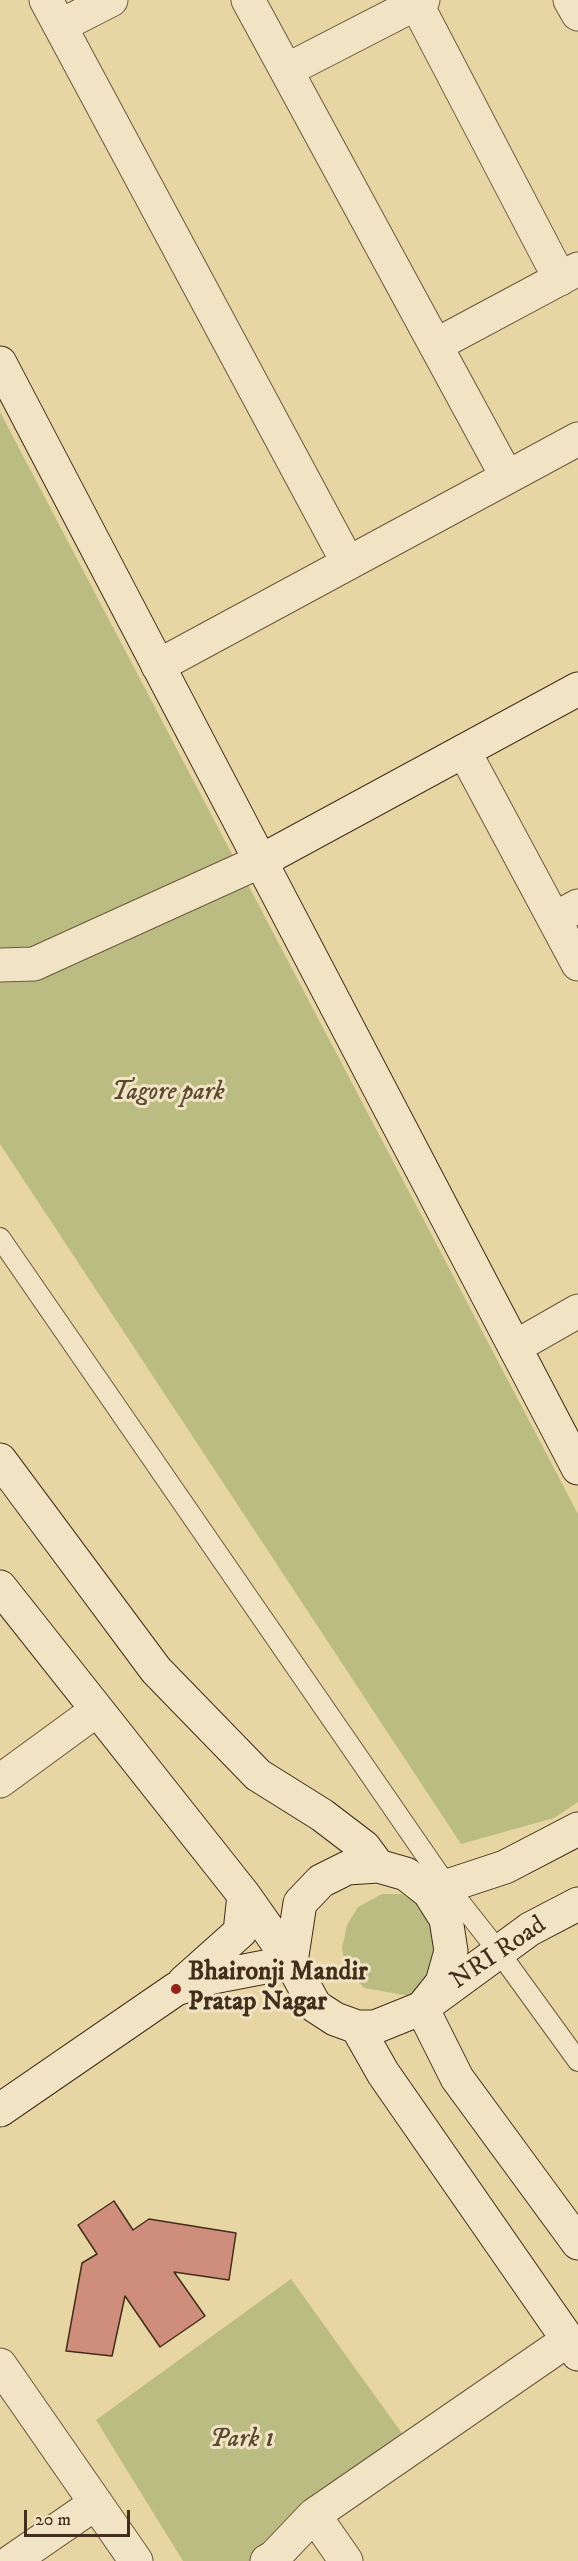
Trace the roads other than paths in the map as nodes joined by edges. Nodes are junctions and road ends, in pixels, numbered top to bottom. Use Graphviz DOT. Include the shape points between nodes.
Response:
graph roads {
  1 [pos="111,0"];
  2 [pos="248,0"];
  3 [pos="570,0"];
  4 [pos="419,2"];
  5 [pos="53,13"];
  6 [pos="578,14"];
  7 [pos="287,70"];
  8 [pos="569,274"];
  9 [pos="436,345"];
  10 [pos="0,363"];
  11 [pos="578,439"];
  12 [pos="507,477"];
  13 [pos="348,563"];
  14 [pos="158,666"];
  15 [pos="578,689"];
  16 [pos="464,751"];
  17 [pos="261,861"];
  18 [pos="566,912"];
  19 [pos="578,964"];
  20 [pos="0,965"];
  21 [pos="0,1238"];
  22 [pos="578,1311"];
  23 [pos="515,1347"];
  24 [pos="0,1460"];
  25 [pos="578,1468"];
  26 [pos="0,1587"];
  27 [pos="97,1710"];
  28 [pos="0,1781"];
  29 [pos="578,1829"];
  30 [pos="378,1866"];
  31 [pos="438,1889"];
  32 [pos="244,1895"];
  33 [pos="578,1904"];
  34 [pos="499,1952"];
  35 [pos="291,1962"];
  36 [pos="176,1989"];
  37 [pos="422,2008"];
  38 [pos="357,2026"];
  39 [pos="578,2061"];
  40 [pos="0,2110"];
  41 [pos="578,2243"];
  42 [pos="573,2347"];
  43 [pos="0,2365"];
  44 [pos="10,2399"];
  45 [pos="96,2503"];
  46 [pos="314,2515"];
  47 [pos="12,2561"];
  48 [pos="136,2561"];
  49 [pos="267,2561"];
  50 [pos="346,2561"];
  1 -- 5 [label="street"];
  2 -- 7 [label="street"];
  3 -- 6 [label="street"];
  4 -- 7 [label="street"];
  4 -- 8 [label="street"];
  5 -- 13 [label="street"];
  7 -- 9 [label="street"];
  8 -- 9 [label="street"];
  9 -- 12 [label="street"];
  10 -- 14 [label="street"];
  11 -- 12 [label="street"];
  12 -- 13 [label="street"];
  13 -- 14 [label="street"];
  14 -- 17 [label="street"];
  15 -- 16 [label="street"];
  16 -- 17 [label="street"];
  16 -- 18 [label="street"];
  17 -- 20 [label="street" via="34,964"];
  17 -- 23 [label="street"];
  18 -- 19 [label="street"];
  21 -- 31 [label="lane"];
  22 -- 23 [label="street"];
  23 -- 25 [label="street"];
  24 -- 30 [label="street" via="156,1670 258,1775 322,1815 364,1847"];
  26 -- 27 [label="street"];
  27 -- 28 [label="street"];
  27 -- 32 [label="street"];
  29 -- 31 [label="street" via="505,1868"];
  30 -- 31 [label="street"];
  30 -- 35 [label="street" via="347,1868 321,1881 300,1903"];
  31 -- 34 [label="lane"];
  31 -- 37 [label="street" via="451,1951 442,1983"];
  32 -- 35 [label="street"];
  32 -- 36 [label="street" via="240,1932"];
  33 -- 34 [label="street, NRI Road" via="530,1929"];
  34 -- 37 [label="street, NRI Road"];
  34 -- 39 [label="lane"];
  35 -- 36 [label="street" via="213,1977"];
  35 -- 38 [label="street" via="315,2006 335,2019"];
  36 -- 40 [label="street"];
  37 -- 38 [label="street" via="375,2027"];
  37 -- 41 [label="street" via="457,2078"];
  38 -- 42 [label="street" via="383,2073"];
  42 -- 46 [label="street"];
  43 -- 44 [label="street"];
  44 -- 45 [label="street"];
  45 -- 47 [label="street"];
  45 -- 48 [label="street"];
  46 -- 49 [label="street"];
  46 -- 50 [label="street"];
}
